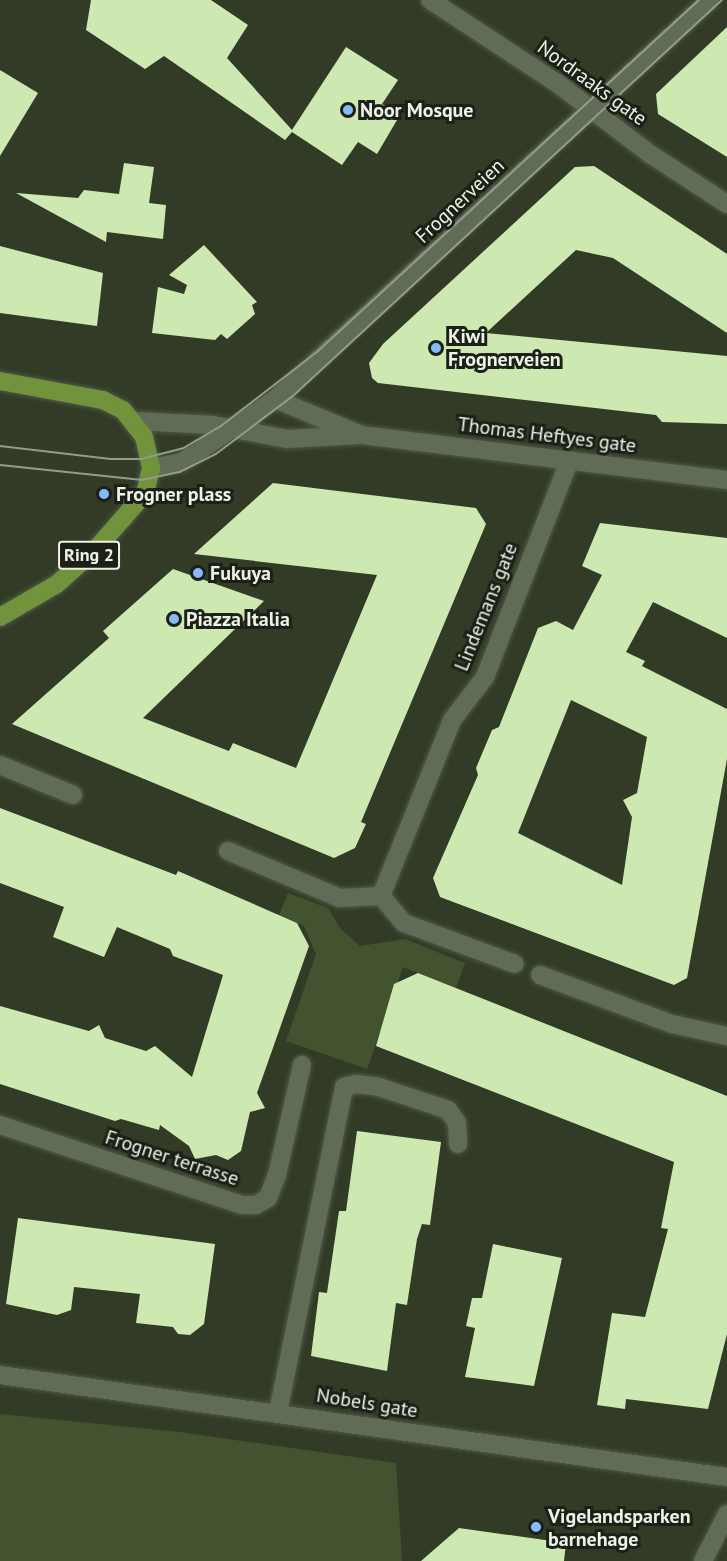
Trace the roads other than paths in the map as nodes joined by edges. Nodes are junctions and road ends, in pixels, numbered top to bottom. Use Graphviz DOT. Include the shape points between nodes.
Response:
graph roads {
  1 [pos="430,0"];
  2 [pos="710,0"];
  3 [pos="592,109"];
  4 [pos="727,204"];
  5 [pos="0,381"];
  6 [pos="275,399"];
  7 [pos="135,421"];
  8 [pos="235,429"];
  9 [pos="362,435"];
  10 [pos="569,462"];
  11 [pos="151,468"];
  12 [pos="727,480"];
  13 [pos="0,617"];
  14 [pos="0,765"];
  15 [pos="74,795"];
  16 [pos="228,851"];
  17 [pos="381,896"];
  18 [pos="515,964"];
  19 [pos="540,975"];
  20 [pos="727,1036"];
  21 [pos="302,1065"];
  22 [pos="0,1125"];
  23 [pos="458,1144"];
  24 [pos="0,1375"];
  25 [pos="278,1412"];
  26 [pos="727,1477"];
  27 [pos="727,1514"];
  28 [pos="704,1561"];
  1 -- 3 [label="street, Nordraaks gate"];
  2 -- 3 [label="street, Frognerveien"];
  3 -- 4 [label="street, Nordraaks gate" via="650,154"];
  3 -- 6 [label="street, Frognerveien"];
  5 -- 7 [label="main road" via="104,400"];
  6 -- 8 [label="street, Frognerveien"];
  6 -- 9 [label="street, Thomas Heftyes gate"];
  7 -- 8 [label="street"];
  7 -- 11 [label="main road" via="144,437"];
  8 -- 9 [label="street, Thomas Heftyes gate" via="313,440"];
  8 -- 11 [label="street, Frognerveien" via="180,462"];
  9 -- 10 [label="street, Thomas Heftyes gate"];
  10 -- 12 [label="street, Thomas Heftyes gate"];
  10 -- 17 [label="street, Lindemans gate" via="485,677 452,720"];
  11 -- 13 [label="main road, Ring 2" via="145,493 97,548 57,584"];
  14 -- 15 [label="street"];
  16 -- 17 [label="street" via="340,898"];
  17 -- 18 [label="street" via="404,923"];
  19 -- 20 [label="street" via="672,1024"];
  21 -- 22 [label="street, Frogner terrasse" via="277,1175 268,1198 256,1205 242,1205"];
  23 -- 25 [label="street" via="457,1123 448,1110 379,1087 356,1084 344,1088"];
  24 -- 25 [label="street, Nobels gate"];
  25 -- 26 [label="street, Nobels gate"];
  27 -- 28 [label="street"];
}
